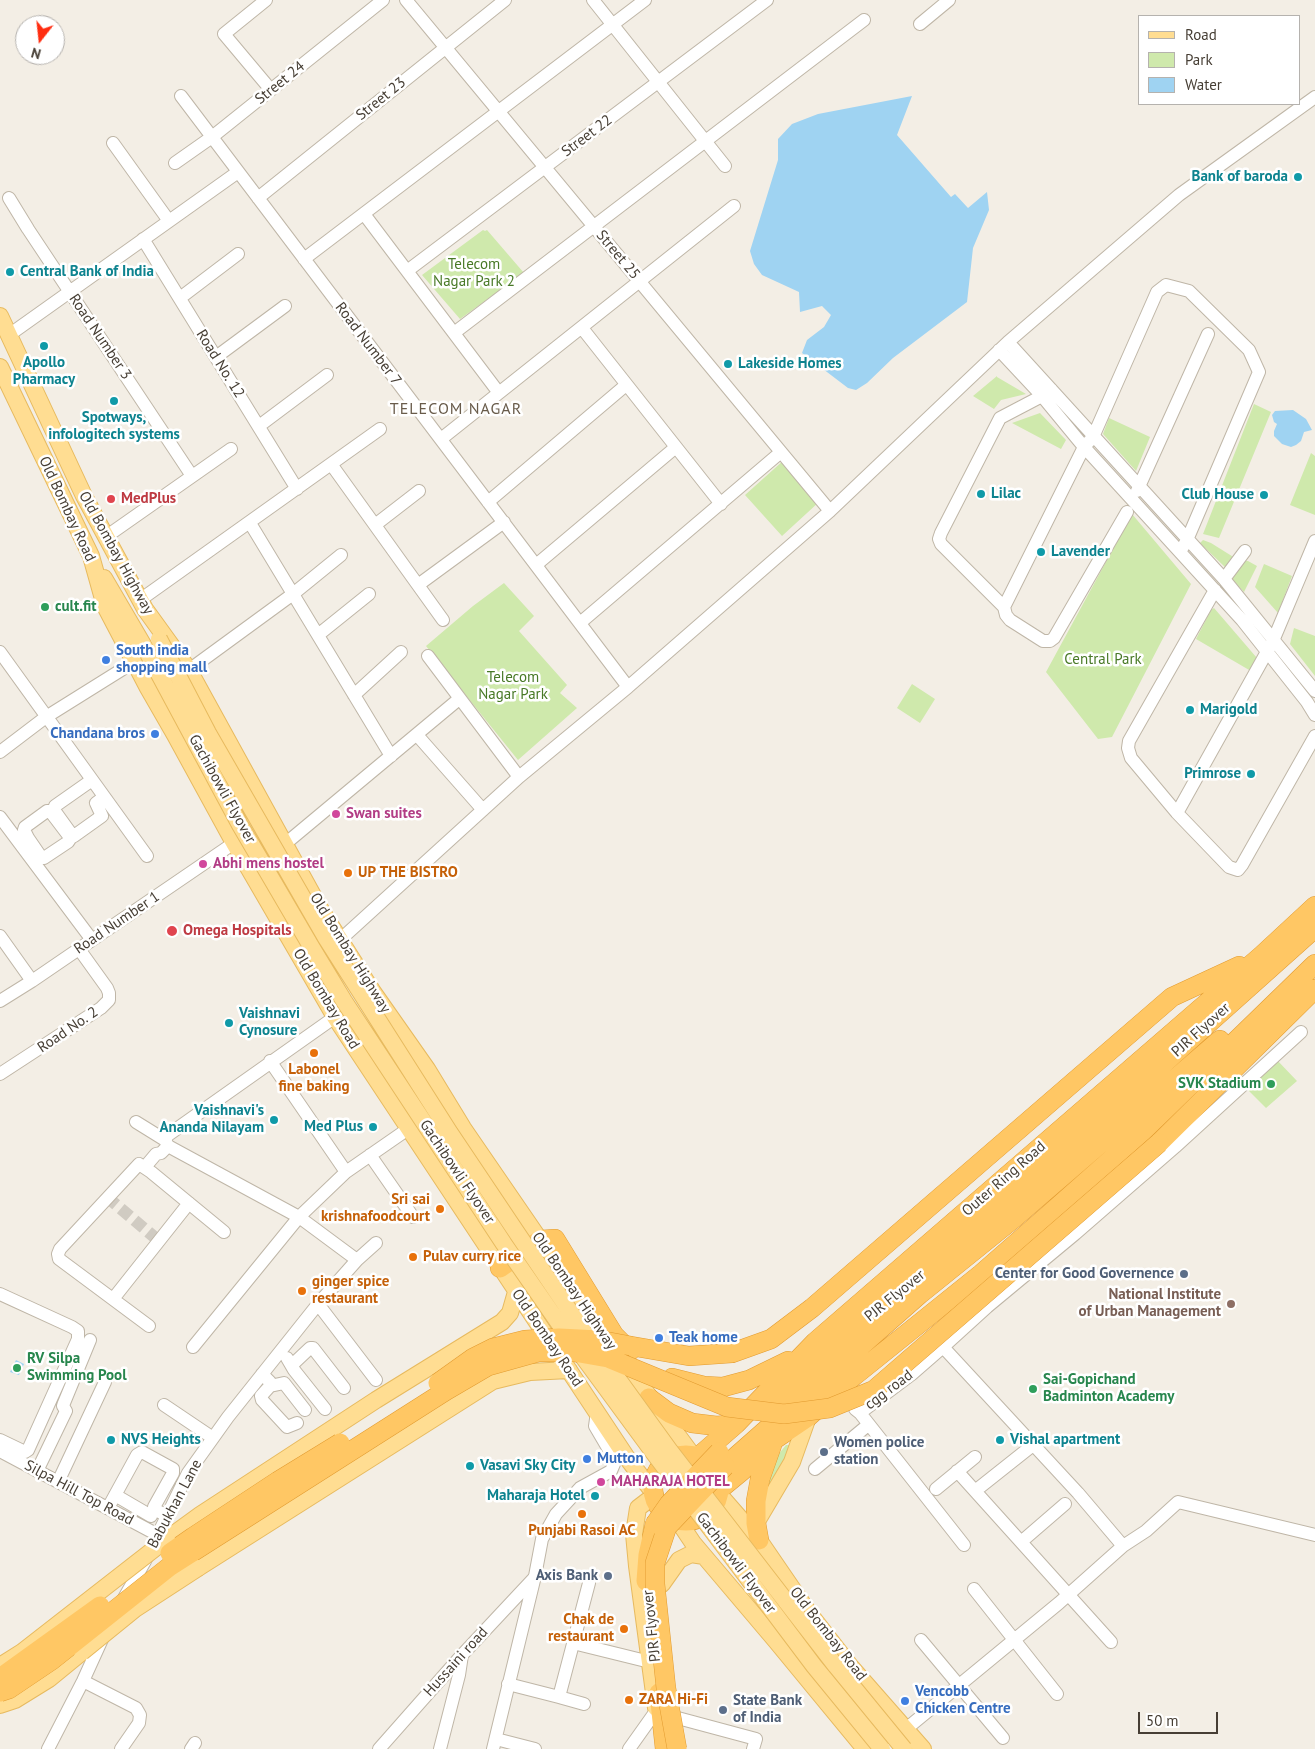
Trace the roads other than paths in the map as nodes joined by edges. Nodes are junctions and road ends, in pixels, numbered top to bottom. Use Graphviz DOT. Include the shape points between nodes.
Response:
graph roads {
  1 [pos="266,0"];
  2 [pos="383,0"];
  3 [pos="406,0"];
  4 [pos="505,0"];
  5 [pos="593,0"];
  6 [pos="646,0"];
  7 [pos="767,0"];
  8 [pos="949,0"];
  9 [pos="864,20"];
  10 [pos="920,24"];
  11 [pos="613,25"];
  12 [pos="446,48"];
  13 [pos="658,82"];
  14 [pos="271,90"];
  15 [pos="181,96"];
  16 [pos="1315,97"];
  17 [pos="499,112"];
  18 [pos="212,137"];
  19 [pos="705,141"];
  20 [pos="114,143"];
  21 [pos="175,163"];
  22 [pos="724,166"];
  23 [pos="545,167"];
  24 [pos="238,172"];
  25 [pos="9,198"];
  26 [pos="258,198"];
  27 [pos="734,206"];
  28 [pos="364,214"];
  29 [pos="169,221"];
  30 [pos="594,226"];
  31 [pos="143,239"];
  32 [pos="238,254"];
  33 [pos="304,259"];
  34 [pos="407,271"];
  35 [pos="640,282"];
  36 [pos="70,292"];
  37 [pos="180,298"];
  38 [pos="285,306"];
  39 [pos="0,316"];
  40 [pos="582,328"];
  41 [pos="454,333"];
  42 [pos="1208,334"];
  43 [pos="9,335"];
  44 [pos="1003,346"];
  45 [pos="216,357"];
  46 [pos="327,375"];
  47 [pos="2,377"];
  48 [pos="626,385"];
  49 [pos="499,393"];
  50 [pos="1046,393"];
  51 [pos="259,426"];
  52 [pos="380,429"];
  53 [pos="1093,437"];
  54 [pos="441,439"];
  55 [pos="676,447"];
  56 [pos="1084,447"];
  57 [pos="231,449"];
  58 [pos="781,452"];
  59 [pos="331,464"];
  60 [pos="192,476"];
  61 [pos="1140,486"];
  62 [pos="297,488"];
  63 [pos="419,491"];
  64 [pos="1132,498"];
  65 [pos="488,502"];
  66 [pos="721,504"];
  67 [pos="830,511"];
  68 [pos="1126,512"];
  69 [pos="504,522"];
  70 [pos="250,523"];
  71 [pos="375,525"];
  72 [pos="106,536"];
  73 [pos="1187,540"];
  74 [pos="1315,541"];
  75 [pos="1245,551"];
  76 [pos="1180,552"];
  77 [pos="341,555"];
  78 [pos="91,556"];
  79 [pos="536,565"];
  80 [pos="1224,579"];
  81 [pos="418,585"];
  82 [pos="1215,590"];
  83 [pos="293,594"];
  84 [pos="369,594"];
  85 [pos="142,604"];
  86 [pos="1004,607"];
  87 [pos="443,620"];
  88 [pos="580,623"];
  89 [pos="318,635"];
  90 [pos="1273,641"];
  91 [pos="152,644"];
  92 [pos="401,652"];
  93 [pos="1266,652"];
  94 [pos="1,656"];
  95 [pos="428,656"];
  96 [pos="134,662"];
  97 [pos="189,670"];
  98 [pos="628,687"];
  99 [pos="354,695"];
  100 [pos="1312,696"];
  101 [pos="459,699"];
  102 [pos="1315,715"];
  103 [pos="46,717"];
  104 [pos="417,734"];
  105 [pos="1315,736"];
  106 [pos="0,752"];
  107 [pos="391,756"];
  108 [pos="519,777"];
  109 [pos="87,783"];
  110 [pos="100,800"];
  111 [pos="483,810"];
  112 [pos="1177,813"];
  113 [pos="0,817"];
  114 [pos="234,843"];
  115 [pos="285,844"];
  116 [pos="147,856"];
  117 [pos="1315,906"];
  118 [pos="1315,928"];
  119 [pos="0,936"];
  120 [pos="341,939"];
  121 [pos="92,940"];
  122 [pos="79,949"];
  123 [pos="1315,949"];
  124 [pos="1260,956"];
  125 [pos="1315,964"];
  126 [pos="32,981"];
  127 [pos="1315,989"];
  128 [pos="0,1001"];
  129 [pos="335,1017"];
  130 [pos="1301,1032"];
  131 [pos="270,1061"];
  132 [pos="0,1074"];
  133 [pos="136,1122"];
  134 [pos="408,1129"];
  135 [pos="165,1146"];
  136 [pos="370,1155"];
  137 [pos="148,1169"];
  138 [pos="346,1172"];
  139 [pos="189,1203"];
  140 [pos="299,1217"];
  141 [pos="413,1217"];
  142 [pos="224,1232"];
  143 [pos="540,1240"];
  144 [pos="376,1243"];
  145 [pos="357,1260"];
  146 [pos="500,1268"];
  147 [pos="516,1292"];
  148 [pos="0,1294"];
  149 [pos="113,1299"];
  150 [pos="318,1304"];
  151 [pos="149,1326"];
  152 [pos="90,1340"];
  153 [pos="814,1342"];
  154 [pos="193,1347"];
  155 [pos="943,1347"];
  156 [pos="280,1352"];
  157 [pos="292,1365"];
  158 [pos="569,1370"];
  159 [pos="262,1374"];
  160 [pos="376,1380"];
  161 [pos="105,1382"];
  162 [pos="270,1386"];
  163 [pos="344,1388"];
  164 [pos="836,1393"];
  165 [pos="649,1398"];
  166 [pos="164,1405"];
  167 [pos="325,1409"];
  168 [pos="306,1410"];
  169 [pos="597,1412"];
  170 [pos="860,1413"];
  171 [pos="808,1417"];
  172 [pos="297,1423"];
  173 [pos="736,1424"];
  174 [pos="868,1425"];
  175 [pos="213,1438"];
  176 [pos="0,1440"];
  177 [pos="774,1440"];
  178 [pos="1033,1445"];
  179 [pos="0,1451"];
  180 [pos="18,1454"];
  181 [pos="696,1457"];
  182 [pos="975,1457"];
  183 [pos="814,1469"];
  184 [pos="37,1471"];
  185 [pos="957,1471"];
  186 [pos="58,1482"];
  187 [pos="936,1489"];
  188 [pos="719,1491"];
  189 [pos="975,1491"];
  190 [pos="654,1493"];
  191 [pos="115,1495"];
  192 [pos="1065,1504"];
  193 [pos="108,1508"];
  194 [pos="151,1516"];
  195 [pos="167,1516"];
  196 [pos="676,1519"];
  197 [pos="758,1532"];
  198 [pos="1315,1535"];
  199 [pos="163,1537"];
  200 [pos="1021,1542"];
  201 [pos="964,1545"];
  202 [pos="1124,1546"];
  203 [pos="704,1556"];
  204 [pos="536,1576"];
  205 [pos="589,1582"];
  206 [pos="662,1584"];
  207 [pos="974,1589"];
  208 [pos="1069,1595"];
  209 [pos="809,1613"];
  210 [pos="921,1640"];
  211 [pos="1015,1640"];
  212 [pos="776,1641"];
  213 [pos="1111,1642"];
  214 [pos="573,1643"];
  215 [pos="462,1655"];
  216 [pos="650,1662"];
  217 [pos="0,1666"];
  218 [pos="0,1678"];
  219 [pos="83,1681"];
  220 [pos="508,1684"];
  221 [pos="958,1685"];
  222 [pos="0,1692"];
  223 [pos="1057,1694"];
  224 [pos="559,1697"];
  225 [pos="584,1704"];
  226 [pos="0,1705"];
  227 [pos="656,1711"];
  228 [pos="674,1717"];
  229 [pos="906,1729"];
  230 [pos="1003,1738"];
  231 [pos="495,1744"];
  232 [pos="48,1749"];
  233 [pos="122,1749"];
  234 [pos="378,1749"];
  235 [pos="440,1749"];
  236 [pos="535,1749"];
  237 [pos="629,1749"];
  238 [pos="660,1749"];
  239 [pos="665,1749"];
  240 [pos="677,1749"];
  241 [pos="753,1749"];
  242 [pos="865,1749"];
  243 [pos="882,1749"];
  244 [pos="904,1749"];
  245 [pos="923,1749"];
  1 -- 14 [label="street" via="224,34"];
  2 -- 14 [label="street, Street 24"];
  3 -- 12 [label="street, Street 25"];
  4 -- 12 [label="street, Street 23"];
  5 -- 11 [label="street"];
  6 -- 11 [label="street"];
  7 -- 13 [label="street, Street 22"];
  8 -- 10 [label="street"];
  9 -- 19 [label="street"];
  11 -- 13 [label="street"];
  11 -- 17 [label="street"];
  12 -- 17 [label="street, Street 25"];
  12 -- 26 [label="street, Street 23"];
  13 -- 19 [label="street"];
  13 -- 23 [label="street, Street 22"];
  14 -- 18 [label="street, Street 24"];
  15 -- 18 [label="street, Road Number 7"];
  16 -- 44 [label="street" via="1179,195"];
  17 -- 23 [label="street, Street 25"];
  17 -- 28 [label="street"];
  18 -- 21 [label="street, Street 24"];
  18 -- 24 [label="street, Road Number 7"];
  19 -- 22 [label="street"];
  19 -- 30 [label="street"];
  20 -- 29 [label="street"];
  23 -- 30 [label="street, Street 25"];
  23 -- 34 [label="street, Street 22"];
  24 -- 26 [label="street, Road Number 7"];
  24 -- 29 [label="street"];
  25 -- 36 [label="street, Road Number 3"];
  26 -- 33 [label="street, Road Number 7"];
  27 -- 35 [label="street"];
  28 -- 33 [label="street"];
  28 -- 34 [label="street"];
  29 -- 31 [label="street"];
  30 -- 35 [label="street, Street 25"];
  30 -- 41 [label="street"];
  31 -- 36 [label="street"];
  31 -- 37 [label="street, Road No. 12"];
  32 -- 37 [label="street"];
  33 -- 54 [label="street, Road Number 7"];
  34 -- 41 [label="street"];
  35 -- 40 [label="street"];
  35 -- 58 [label="street, Street 25"];
  36 -- 43 [label="street"];
  36 -- 60 [label="street, Road Number 3"];
  37 -- 45 [label="street, Road No. 12"];
  38 -- 45 [label="street"];
  39 -- 43 [label="main road, Old Bombay Highway"];
  40 -- 48 [label="street"];
  40 -- 49 [label="street"];
  41 -- 49 [label="street"];
  42 -- 61 [label="street"];
  43 -- 72 [label="main road, Old Bombay Highway"];
  44 -- 50 [label="street"];
  44 -- 67 [label="street"];
  45 -- 51 [label="street, Road No. 12"];
  46 -- 51 [label="street"];
  47 -- 78 [label="main road, Old Bombay Road"];
  48 -- 55 [label="street"];
  48 -- 65 [label="street"];
  49 -- 54 [label="street"];
  50 -- 53 [label="street"];
  50 -- 56 [label="street"];
  50 -- 86 [label="street" via="1000,418 940,533 941,544"];
  51 -- 62 [label="street, Road No. 12"];
  52 -- 59 [label="street"];
  53 -- 56 [label="street"];
  53 -- 61 [label="street"];
  53 -- 73 [label="street" via="1157,292 1166,285 1189,291 1249,350 1258,372"];
  54 -- 65 [label="street, Road Number 7"];
  55 -- 66 [label="street"];
  55 -- 79 [label="street"];
  56 -- 64 [label="street"];
  56 -- 86 [label="street"];
  57 -- 60 [label="street"];
  58 -- 66 [label="street"];
  58 -- 67 [label="street, Street 25"];
  59 -- 62 [label="street"];
  59 -- 71 [label="street"];
  60 -- 72 [label="street"];
  61 -- 64 [label="street"];
  61 -- 73 [label="street"];
  62 -- 70 [label="street"];
  63 -- 71 [label="street"];
  64 -- 76 [label="street"];
  65 -- 69 [label="street, Road Number 7"];
  66 -- 88 [label="street"];
  67 -- 98 [label="street"];
  68 -- 86 [label="street" via="1054,638 1043,641 1010,620"];
  69 -- 79 [label="street, Road Number 7"];
  69 -- 81 [label="street"];
  70 -- 83 [label="street"];
  70 -- 85 [label="street"];
  71 -- 81 [label="street"];
  72 -- 85 [label="main road, Old Bombay Highway"];
  73 -- 76 [label="street"];
  73 -- 80 [label="street"];
  74 -- 90 [label="street"];
  75 -- 80 [label="street"];
  76 -- 82 [label="street"];
  77 -- 83 [label="street"];
  78 -- 91 [label="main road, Gachibowli Flyover"];
  78 -- 96 [label="main road, Old Bombay Road" via="105,606"];
  79 -- 88 [label="street, Road Number 7"];
  80 -- 90 [label="street"];
  81 -- 87 [label="street"];
  82 -- 93 [label="street"];
  82 -- 112 [label="street" via="1129,741 1131,758"];
  83 -- 89 [label="street"];
  83 -- 97 [label="street"];
  84 -- 89 [label="street"];
  85 -- 91 [label="main road, Gachibowli Flyover"];
  85 -- 97 [label="main road, Old Bombay Highway"];
  88 -- 98 [label="street, Road Number 7"];
  89 -- 99 [label="street"];
  90 -- 93 [label="street"];
  90 -- 100 [label="street"];
  91 -- 243 [label="main road, Gachibowli Flyover, bridge" via="240,825 344,1001 484,1213 567,1335 656,1456 814,1666"];
  91 -- 244 [label="main road, Gachibowli Flyover, bridge" via="208,733 326,938 450,1133 584,1332 670,1451"];
  92 -- 99 [label="street"];
  93 -- 100 [label="street"];
  93 -- 112 [label="street"];
  94 -- 103 [label="street"];
  95 -- 101 [label="street"];
  96 -- 103 [label="street"];
  96 -- 114 [label="main road, Old Bombay Road"];
  97 -- 115 [label="main road, Old Bombay Highway"];
  98 -- 108 [label="street"];
  99 -- 107 [label="street"];
  100 -- 102 [label="street"];
  101 -- 104 [label="street"];
  101 -- 108 [label="street"];
  103 -- 106 [label="street"];
  103 -- 109 [label="street"];
  104 -- 107 [label="street"];
  104 -- 111 [label="street"];
  105 -- 112 [label="street" via="1238,870 1229,868"];
  107 -- 115 [label="street"];
  108 -- 111 [label="street"];
  109 -- 110 [label="street"];
  109 -- 110 [label="street" via="55,806 54,810 72,835 102,816"];
  110 -- 116 [label="street"];
  111 -- 120 [label="street"];
  113 -- 121 [label="street" via="24,842"];
  114 -- 121 [label="street, Road Number 1"];
  114 -- 129 [label="main road, Old Bombay Road"];
  115 -- 120 [label="main road, Old Bombay Highway" via="321,910"];
  117 -- 124 [label="highway, Outer Ring Road"];
  118 -- 239 [label="highway, PJR Flyover, bridge" via="921,1275 834,1345 719,1452 669,1504 655,1524 646,1579"];
  119 -- 126 [label="street"];
  120 -- 143 [label="main road, Old Bombay Highway"];
  121 -- 122 [label="street, Road Number 1"];
  122 -- 126 [label="street, Road Number 1"];
  122 -- 132 [label="street, Road No. 2" via="107,988 109,1000"];
  123 -- 240 [label="highway, PJR Flyover, bridge" via="1232,1030 812,1388 726,1466 666,1527 655,1563 655,1584 666,1688"];
  124 -- 153 [label="highway, Outer Ring Road"];
  124 -- 218 [label="highway, bridge" via="1172,997 812,1308 770,1339 732,1353 689,1356 569,1338 525,1340 494,1348 473,1358 193,1536"];
  125 -- 164 [label="highway" via="1142,1132 980,1274"];
  126 -- 128 [label="street, Road Number 1"];
  127 -- 222 [label="highway, bridge" via="1159,1143 874,1390 830,1408 784,1414 726,1407 608,1358 574,1352 538,1352 488,1366 169,1567 52,1660"];
  129 -- 131 [label="street"];
  129 -- 134 [label="main road, Old Bombay Road"];
  130 -- 155 [label="street, cgg road" via="1175,1147"];
  131 -- 135 [label="street" via="168,1135"];
  131 -- 138 [label="street"];
  133 -- 135 [label="street"];
  134 -- 136 [label="street"];
  134 -- 146 [label="main road, Old Bombay Road"];
  135 -- 137 [label="street"];
  135 -- 140 [label="street"];
  136 -- 138 [label="street"];
  136 -- 141 [label="street"];
  137 -- 139 [label="street"];
  137 -- 149 [label="street" via="137,1165 58,1254 59,1259"];
  138 -- 140 [label="street"];
  139 -- 142 [label="street"];
  139 -- 149 [label="street"];
  140 -- 145 [label="street"];
  140 -- 154 [label="street"];
  143 -- 146 [label="highway"];
  143 -- 153 [label="highway" via="555,1239 614,1335 646,1364 680,1381 723,1387 749,1380 790,1359"];
  143 -- 165 [label="main road, Old Bombay Highway"];
  144 -- 145 [label="street, Babukhan Lane"];
  145 -- 150 [label="street, Babukhan Lane"];
  146 -- 147 [label="main road, Old Bombay Road"];
  147 -- 158 [label="main road, Old Bombay Road"];
  147 -- 199 [label="main road" via="510,1312 502,1322"];
  148 -- 180 [label="street" via="78,1331 78,1338 28,1450"];
  149 -- 151 [label="street"];
  150 -- 156 [label="street, Babukhan Lane"];
  150 -- 160 [label="street"];
  152 -- 184 [label="street" via="64,1403 66,1411"];
  153 -- 173 [label="highway, Outer Ring Road"];
  155 -- 170 [label="street, cgg road"];
  155 -- 178 [label="street"];
  156 -- 157 [label="street"];
  156 -- 159 [label="street, Babukhan Lane"];
  157 -- 163 [label="street" via="313,1348"];
  157 -- 167 [label="street"];
  158 -- 169 [label="main road, Old Bombay Road"];
  158 -- 226 [label="main road, bridge" via="530,1372 493,1381 134,1609 49,1679 15,1700"];
  159 -- 162 [label="street"];
  159 -- 175 [label="street, Babukhan Lane"];
  161 -- 186 [label="street"];
  162 -- 168 [label="street" via="284,1383"];
  162 -- 172 [label="street" via="261,1396 262,1400 288,1427"];
  164 -- 170 [label="street, cgg road"];
  164 -- 171 [label="highway"];
  165 -- 173 [label="highway" via="669,1413 692,1423"];
  165 -- 181 [label="main road, Old Bombay Highway"];
  166 -- 175 [label="street"];
  169 -- 190 [label="main road, Old Bombay Road"];
  169 -- 204 [label="street" via="595,1426 614,1464 611,1471 580,1488 556,1514 542,1538"];
  170 -- 174 [label="street"];
  171 -- 177 [label="highway"];
  171 -- 197 [label="main road" via="792,1462"];
  173 -- 181 [label="highway, Outer Ring Road"];
  174 -- 183 [label="street"];
  174 -- 201 [label="street"];
  175 -- 195 [label="street, Babukhan Lane" via="188,1473"];
  176 -- 180 [label="street"];
  177 -- 188 [label="highway"];
  177 -- 197 [label="highway" via="756,1501"];
  178 -- 189 [label="street"];
  178 -- 202 [label="street"];
  179 -- 180 [label="street, Silpa Hill Top Road"];
  180 -- 184 [label="street, Silpa Hill Top Road"];
  181 -- 188 [label="highway" via="714,1470"];
  181 -- 190 [label="highway" via="687,1455 666,1462 654,1480"];
  182 -- 185 [label="street"];
  184 -- 186 [label="street, Silpa Hill Top Road"];
  185 -- 187 [label="street"];
  185 -- 189 [label="street"];
  186 -- 193 [label="street, Silpa Hill Top Road"];
  188 -- 196 [label="highway" via="712,1508 705,1514 696,1519"];
  188 -- 197 [label="main road, Old Bombay Road"];
  189 -- 200 [label="street"];
  190 -- 196 [label="highway" via="661,1509"];
  190 -- 216 [label="main road" via="638,1508 634,1534"];
  191 -- 193 [label="street"];
  191 -- 194 [label="street"];
  191 -- 195 [label="street" via="137,1455 144,1452 173,1470 154,1507"];
  192 -- 200 [label="street"];
  193 -- 199 [label="street, Silpa Hill Top Road"];
  195 -- 199 [label="street, Babukhan Lane"];
  196 -- 203 [label="main road"];
  196 -- 206 [label="main road" via="663,1562"];
  197 -- 209 [label="main road, Old Bombay Road"];
  198 -- 202 [label="street" via="1178,1502"];
  199 -- 217 [label="main road, bridge" via="22,1652"];
  199 -- 219 [label="street, Babukhan Lane" via="111,1619"];
  200 -- 208 [label="street"];
  202 -- 208 [label="street"];
  203 -- 206 [label="main road" via="691,1554 679,1560"];
  203 -- 212 [label="main road"];
  204 -- 215 [label="street, Hussaini road"];
  204 -- 220 [label="street"];
  205 -- 214 [label="street"];
  206 -- 228 [label="main road"];
  207 -- 211 [label="street"];
  208 -- 211 [label="street"];
  208 -- 213 [label="street"];
  209 -- 212 [label="main road"];
  209 -- 229 [label="main road, Old Bombay Road"];
  210 -- 221 [label="street"];
  211 -- 221 [label="street"];
  211 -- 223 [label="street"];
  212 -- 242 [label="main road"];
  214 -- 216 [label="street"];
  214 -- 224 [label="street"];
  215 -- 234 [label="street, Hussaini road"];
  215 -- 235 [label="street"];
  216 -- 227 [label="main road"];
  219 -- 232 [label="street, Babukhan Lane"];
  219 -- 233 [label="street" via="136,1708 140,1715 138,1722"];
  220 -- 224 [label="street"];
  220 -- 231 [label="street"];
  221 -- 229 [label="street"];
  221 -- 230 [label="street"];
  224 -- 225 [label="street"];
  227 -- 237 [label="street"];
  227 -- 238 [label="main road"];
  228 -- 240 [label="main road"];
  228 -- 241 [label="street" via="756,1739"];
  229 -- 245 [label="main road, Old Bombay Road"];
  231 -- 236 [label="street"];
}
